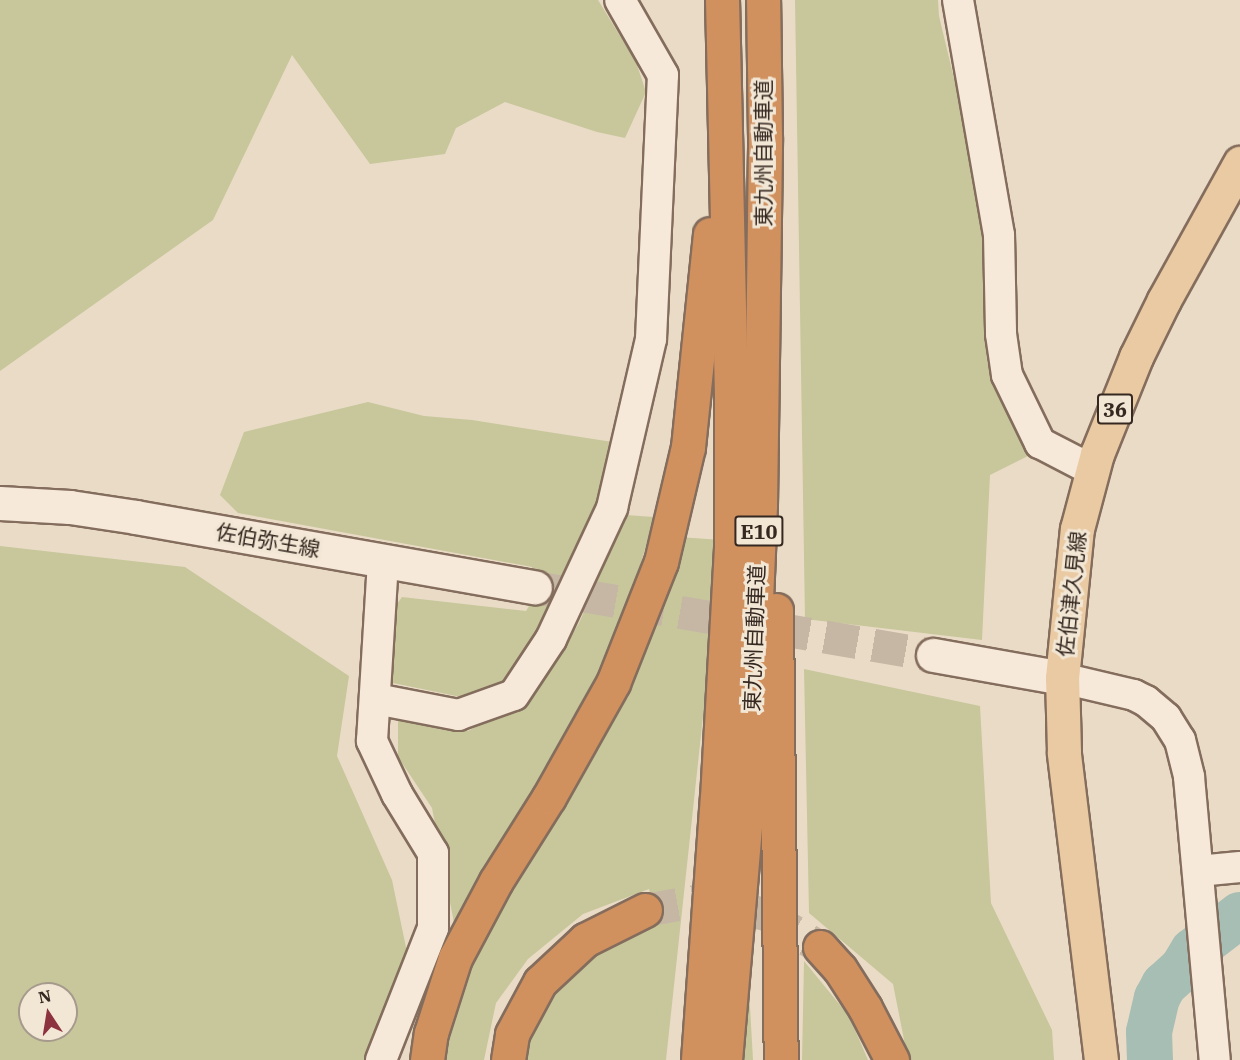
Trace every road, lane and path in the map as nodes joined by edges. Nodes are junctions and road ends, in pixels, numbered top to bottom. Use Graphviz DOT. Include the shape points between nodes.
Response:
graph roads {
  1 [pos="620,0"];
  2 [pos="722,0"];
  3 [pos="763,0"];
  4 [pos="958,0"];
  5 [pos="725,85"];
  6 [pos="765,137"];
  7 [pos="1240,163"];
  8 [pos="1092,470"];
  9 [pos="0,503"];
  10 [pos="383,560"];
  11 [pos="534,586"];
  12 [pos="933,655"];
  13 [pos="1062,678"];
  14 [pos="376,699"];
  15 [pos="1240,867"];
  16 [pos="1198,872"];
  17 [pos="645,910"];
  18 [pos="820,947"];
  19 [pos="1214,1049"];
  20 [pos="381,1060"];
  21 [pos="427,1060"];
  22 [pos="507,1060"];
  23 [pos="698,1060"];
  24 [pos="725,1060"];
  25 [pos="781,1060"];
  26 [pos="892,1060"];
  27 [pos="1101,1060"];
  1 -- 14 [label="street" via="663,75 651,339 612,508 551,639 514,695 458,715"];
  2 -- 5 [label="highway, 東九州自動車道 / E10"];
  3 -- 6 [label="highway, 東九州自動車道 / E10"];
  4 -- 8 [label="street" via="999,235 1001,334 1007,375 1040,444"];
  5 -- 21 [label="highway" via="688,447 661,562 613,683 455,958 431,1033"];
  5 -- 23 [label="highway, 東九州自動車道 / E10" via="731,543"];
  6 -- 24 [label="highway, 東九州自動車道 / E10" via="760,505 748,791"];
  6 -- 25 [label="highway" via="775,410"];
  7 -- 8 [label="main road, 佐伯津久見線 / 36" via="1136,357"];
  8 -- 13 [label="main road, 佐伯津久見線 / 36" via="1077,529"];
  9 -- 10 [label="main road, 佐伯弥生線" via="125,515"];
  10 -- 11 [label="main road, 佐伯弥生線"];
  10 -- 14 [label="street"];
  12 -- 13 [label="main road"];
  13 -- 16 [label="street" via="1134,695 1156,708 1170,723 1185,754 1190,777"];
  13 -- 27 [label="main road, 佐伯津久見線 / 36" via="1064,752"];
  14 -- 20 [label="street" via="372,741 397,794 433,853 433,928"];
  15 -- 16 [label="street"];
  16 -- 19 [label="street"];
  17 -- 22 [label="highway" via="585,939 540,982 512,1034"];
  18 -- 26 [label="highway" via="840,969 865,1008"];
}
